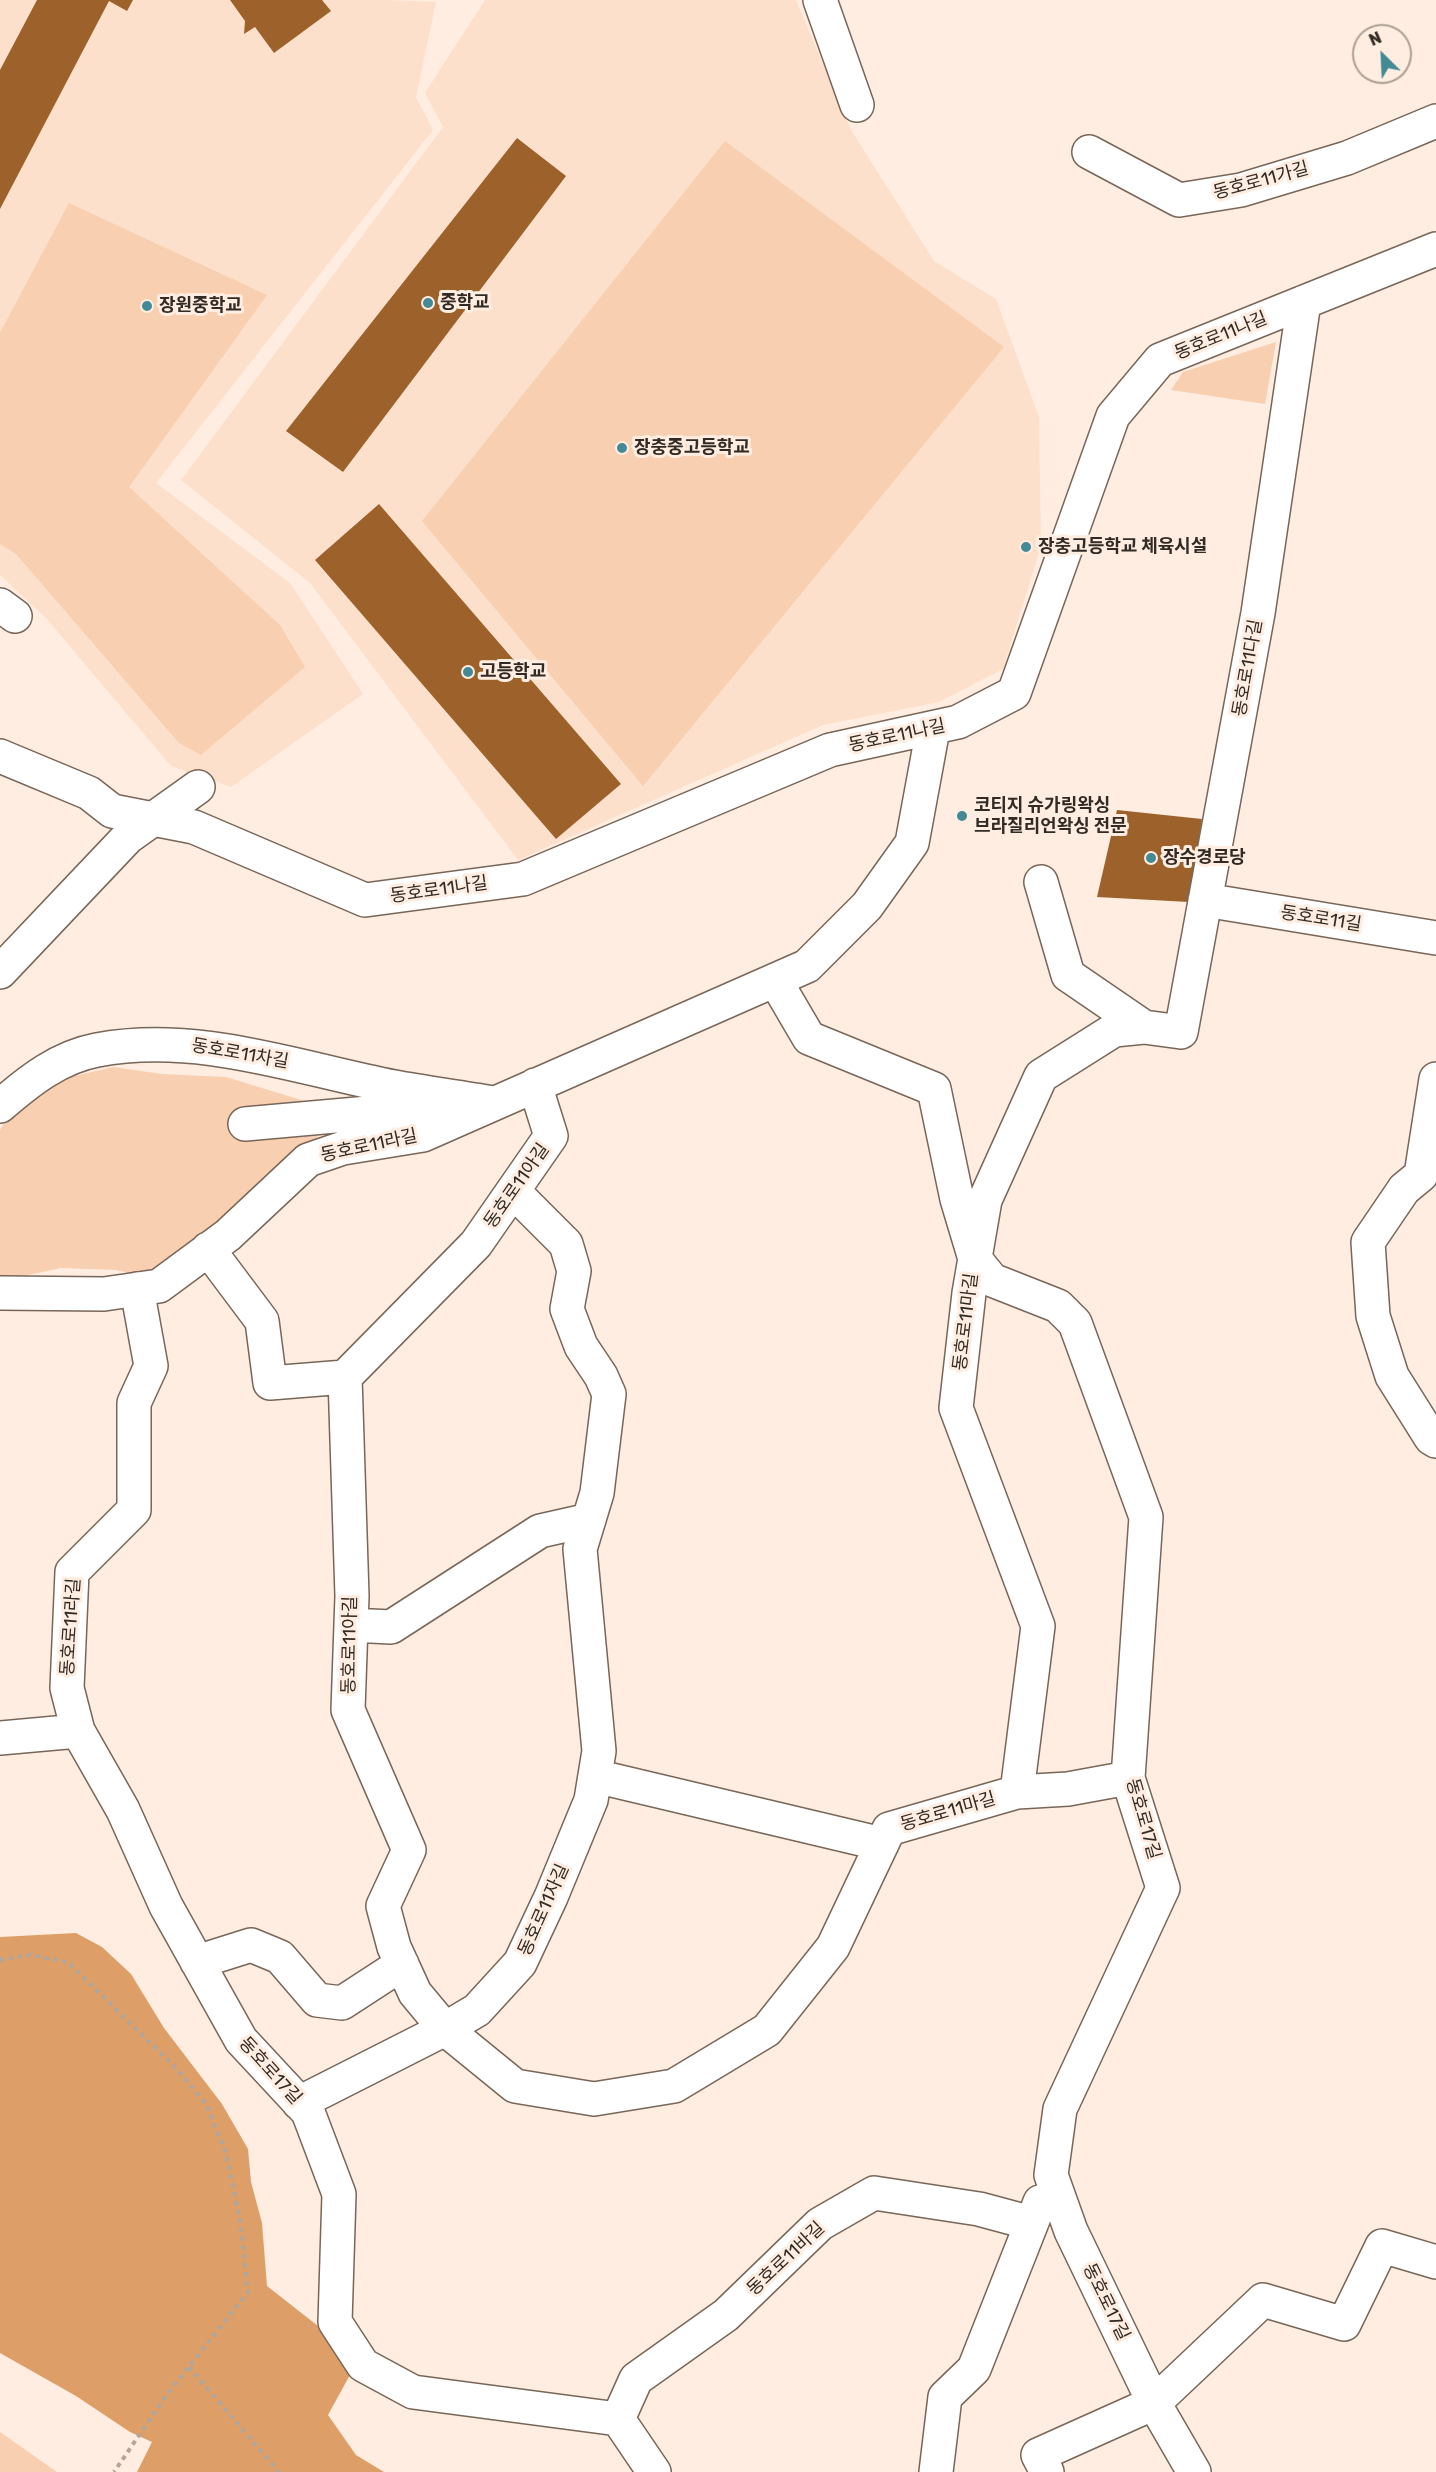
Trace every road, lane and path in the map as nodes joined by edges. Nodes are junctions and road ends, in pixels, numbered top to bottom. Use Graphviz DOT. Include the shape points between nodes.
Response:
graph roads {
  1 [pos="820,0"];
  2 [pos="857,105"];
  3 [pos="1436,121"];
  4 [pos="1089,152"];
  5 [pos="1436,249"];
  6 [pos="1304,302"];
  7 [pos="933,729"];
  8 [pos="0,756"];
  9 [pos="198,787"];
  10 [pos="152,818"];
  11 [pos="1041,882"];
  12 [pos="1205,900"];
  13 [pos="1436,938"];
  14 [pos="0,972"];
  15 [pos="775,980"];
  16 [pos="1144,1027"];
  17 [pos="1180,1032"];
  18 [pos="1436,1079"];
  19 [pos="535,1085"];
  20 [pos="437,1094"];
  21 [pos="493,1103"];
  22 [pos="0,1106"];
  23 [pos="245,1124"];
  24 [pos="1429,1177"];
  25 [pos="513,1191"];
  26 [pos="208,1249"];
  27 [pos="975,1259"];
  28 [pos="137,1289"];
  29 [pos="0,1293"];
  30 [pos="345,1377"];
  31 [pos="1436,1442"];
  32 [pos="589,1520"];
  33 [pos="351,1625"];
  34 [pos="78,1731"];
  35 [pos="0,1737"];
  36 [pos="595,1776"];
  37 [pos="1128,1778"];
  38 [pos="1017,1792"];
  39 [pos="882,1844"];
  40 [pos="0,1960"];
  41 [pos="197,1962"];
  42 [pos="402,1964"];
  43 [pos="445,2029"];
  44 [pos="298,2103"];
  45 [pos="1050,2175"];
  46 [pos="1031,2223"];
  47 [pos="1436,2262"];
  48 [pos="189,2367"];
  49 [pos="1154,2403"];
  50 [pos="618,2419"];
  51 [pos="114,2472"];
  52 [pos="279,2472"];
  53 [pos="654,2472"];
  54 [pos="936,2472"];
  55 [pos="1047,2472"];
  56 [pos="1194,2472"];
  1 -- 2 [label="street"];
  3 -- 4 [label="street, 동호로11가길" via="1326,164 1241,190 1179,200"];
  5 -- 6 [label="street, 동호로11나길"];
  6 -- 7 [label="street, 동호로11나길" via="1160,360 1113,416 1014,693 958,722"];
  6 -- 12 [label="street, 동호로11다길" via="1258,613"];
  7 -- 10 [label="street, 동호로11나길" via="830,750 523,879 365,900 194,827"];
  7 -- 15 [label="street, 동호로11라길" via="912,843 867,906 807,966"];
  8 -- 10 [label="street, 동호로11나길" via="89,793 112,811"];
  9 -- 10 [label="street"];
  10 -- 14 [label="street" via="128,837"];
  11 -- 16 [label="street" via="1068,975"];
  12 -- 13 [label="street, 동호로11길"];
  12 -- 17 [label="street, 동호로11다길"];
  15 -- 19 [label="street, 동호로11라길"];
  15 -- 27 [label="street, 동호로11마길" via="809,1038 934,1089 957,1199"];
  16 -- 17 [label="street, 동호로11마길"];
  16 -- 27 [label="street, 동호로11마길" via="1114,1030 1041,1076 985,1200"];
  18 -- 24 [label="street"];
  19 -- 21 [label="street, 동호로11라길"];
  19 -- 25 [label="street, 동호로11아길" via="551,1136"];
  20 -- 21 [label="street, 동호로11차길"];
  20 -- 22 [label="street, 동호로11차길" via="178,1044 96,1050 40,1072"];
  20 -- 23 [label="street" via="402,1110"];
  21 -- 26 [label="street, 동호로11라길" via="423,1135 343,1149 308,1160"];
  24 -- 31 [label="street" via="1404,1189 1368,1242 1373,1316 1392,1377"];
  25 -- 30 [label="street, 동호로11아길" via="476,1245"];
  25 -- 32 [label="street, 동호로11자길" via="566,1244 574,1271 567,1309 581,1346 609,1394 597,1493"];
  26 -- 28 [label="street, 동호로11라길" via="159,1286"];
  26 -- 30 [label="street" via="262,1321 270,1383"];
  27 -- 37 [label="street, 동호로17길" via="992,1280 1058,1306 1075,1323 1146,1517"];
  27 -- 38 [label="street, 동호로11마길" via="956,1408 1038,1626"];
  28 -- 29 [label="street" via="104,1294"];
  28 -- 34 [label="street, 동호로11라길" via="151,1366 134,1403 134,1510 72,1572 67,1688"];
  30 -- 33 [label="street, 동호로11아길"];
  32 -- 33 [label="street" via="540,1531 391,1627"];
  32 -- 36 [label="street, 동호로11자길" via="580,1549 599,1751"];
  33 -- 42 [label="street, 동호로11아길" via="348,1710 408,1850 383,1906"];
  34 -- 35 [label="street"];
  34 -- 41 [label="street, 동호로17길" via="123,1810 166,1906"];
  36 -- 39 [label="street"];
  36 -- 43 [label="street, 동호로11자길" via="591,1800 520,1963 477,2010"];
  37 -- 38 [label="street" via="1068,1789"];
  37 -- 45 [label="street, 동호로17길" via="1163,1888 1060,2109"];
  38 -- 39 [label="street, 동호로11마길" via="889,1828"];
  39 -- 43 [label="street, 동호로11마길" via="833,1947 767,2030 674,2086 594,2099 515,2086"];
  40 -- 48 [label="path" via="30,1955 68,1962 178,2070 206,2104 226,2153 240,2219 248,2292"];
  41 -- 42 [label="street" via="251,1946 279,1957 317,2000 342,2003"];
  41 -- 44 [label="street, 동호로17길" via="241,2040"];
  42 -- 43 [label="street, 동호로11아길" via="415,1994"];
  43 -- 44 [label="street, 동호로11자길"];
  44 -- 50 [label="street, 동호로17길" via="308,2112 339,2194 335,2322 363,2365 412,2391"];
  45 -- 46 [label="street"];
  45 -- 49 [label="street, 동호로17길" via="1071,2231"];
  46 -- 50 [label="street, 동호로11바길" via="980,2209 874,2193 820,2224 726,2315 636,2379"];
  46 -- 54 [label="street" via="974,2369 945,2397"];
  47 -- 49 [label="street" via="1382,2246 1344,2324 1263,2300"];
  48 -- 51 [label="path"];
  48 -- 52 [label="path"];
  49 -- 55 [label="street" via="1038,2455"];
  49 -- 56 [label="street, 동호로17길"];
  50 -- 53 [label="street"];
}
